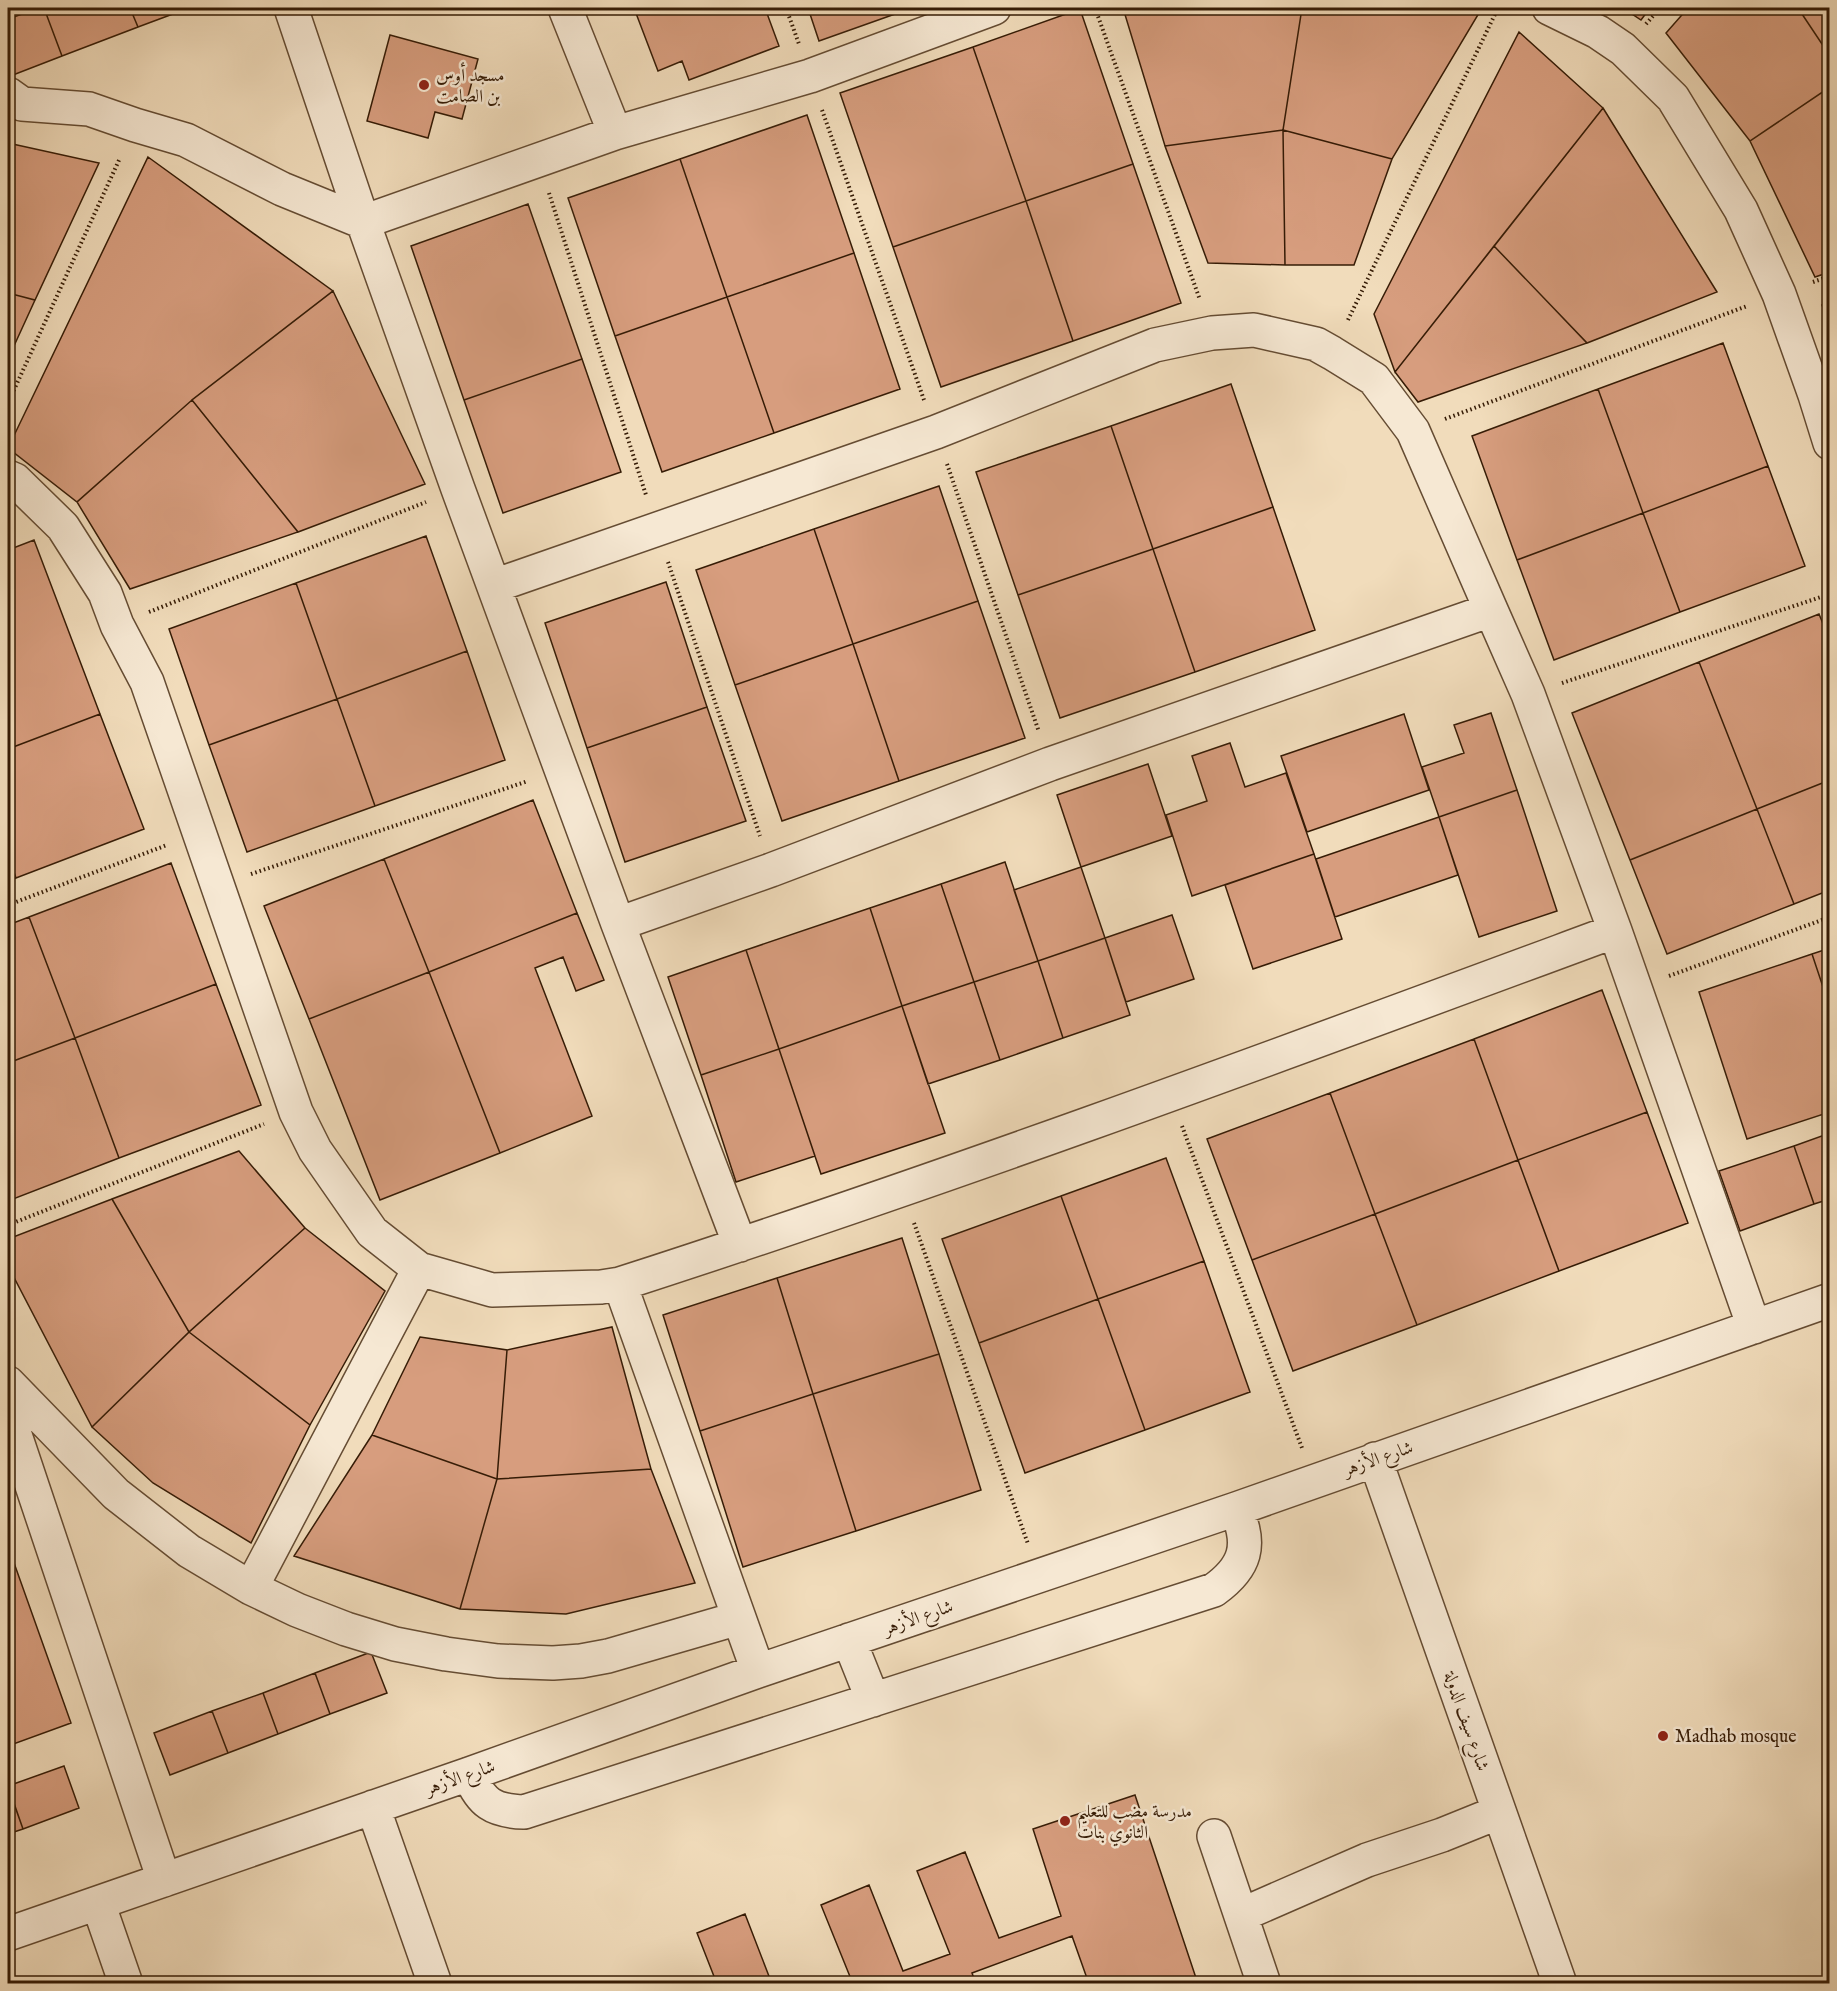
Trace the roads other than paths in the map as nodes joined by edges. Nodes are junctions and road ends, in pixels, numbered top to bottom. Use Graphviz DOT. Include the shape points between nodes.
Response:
graph roads {
  1 [pos="565,8"];
  2 [pos="994,8"];
  3 [pos="1549,8"];
  4 [pos="301,10"];
  5 [pos="8,94"];
  6 [pos="615,133"];
  7 [pos="363,222"];
  8 [pos="1830,443"];
  9 [pos="8,477"];
  10 [pos="494,586"];
  11 [pos="1491,610"];
  12 [pos="618,924"];
  13 [pos="1615,931"];
  14 [pos="740,1245"];
  15 [pos="419,1269"];
  16 [pos="620,1284"];
  17 [pos="1830,1300"];
  18 [pos="1754,1327"];
  19 [pos="8,1383"];
  20 [pos="8,1414"];
  21 [pos="1375,1459"];
  22 [pos="19,1487"];
  23 [pos="1236,1509"];
  24 [pos="251,1588"];
  25 [pos="739,1618"];
  26 [pos="849,1640"];
  27 [pos="758,1671"];
  28 [pos="873,1700"];
  29 [pos="469,1774"];
  30 [pos="373,1807"];
  31 [pos="1499,1812"];
  32 [pos="1214,1836"];
  33 [pos="164,1880"];
  34 [pos="98,1903"];
  35 [pos="1241,1915"];
  36 [pos="8,1935"];
  37 [pos="126,1983"];
  38 [pos="435,1983"];
  39 [pos="1264,1983"];
  40 [pos="1560,1983"];
  1 -- 6 [label="street"];
  2 -- 6 [label="street" via="810,76"];
  3 -- 8 [label="street" via="1623,49 1673,98 1741,210 1779,294"];
  4 -- 7 [label="street"];
  5 -- 7 [label="street" via="22,104 89,108 186,140 282,189"];
  6 -- 7 [label="street"];
  7 -- 10 [label="street"];
  9 -- 15 [label="street" via="63,527 105,593 147,682 296,1112 315,1150 372,1232"];
  10 -- 11 [label="street" via="936,432 1155,345 1212,333 1254,330 1316,344 1374,379 1413,431"];
  10 -- 12 [label="street"];
  11 -- 12 [label="street" via="1050,764"];
  11 -- 13 [label="street" via="1527,694"];
  12 -- 14 [label="street"];
  13 -- 14 [label="street" via="1171,1095"];
  13 -- 18 [label="street"];
  14 -- 16 [label="street"];
  15 -- 16 [label="street" via="492,1290"];
  15 -- 24 [label="street"];
  16 -- 25 [label="street"];
  17 -- 18 [label="street, شارع الأزهر"];
  18 -- 21 [label="street, شارع الأزهر"];
  19 -- 24 [label="street" via="116,1494 189,1551"];
  20 -- 22 [label="street"];
  21 -- 23 [label="street, شارع الأزهر"];
  21 -- 31 [label="street, شارع سيف الدولة"];
  22 -- 33 [label="street"];
  23 -- 26 [label="street, شارع الأزهر"];
  23 -- 28 [label="street" via="1245,1545 1240,1563 1229,1579 1214,1590"];
  24 -- 25 [label="street" via="297,1610 395,1644 525,1663 608,1656"];
  25 -- 27 [label="street"];
  26 -- 27 [label="street, شارع الأزهر"];
  26 -- 28 [label="street"];
  27 -- 29 [label="street, شارع الأزهر"];
  28 -- 29 [label="street" via="524,1812 506,1812 489,1804 476,1791"];
  29 -- 30 [label="street, شارع الأزهر"];
  30 -- 33 [label="street, شارع الأزهر"];
  30 -- 38 [label="street"];
  31 -- 35 [label="street" via="1367,1860"];
  31 -- 40 [label="street, شارع سيف الدولة"];
  32 -- 35 [label="street"];
  33 -- 34 [label="street, شارع الأزهر"];
  34 -- 36 [label="street, شارع الأزهر"];
  34 -- 37 [label="street"];
  35 -- 39 [label="street"];
}
